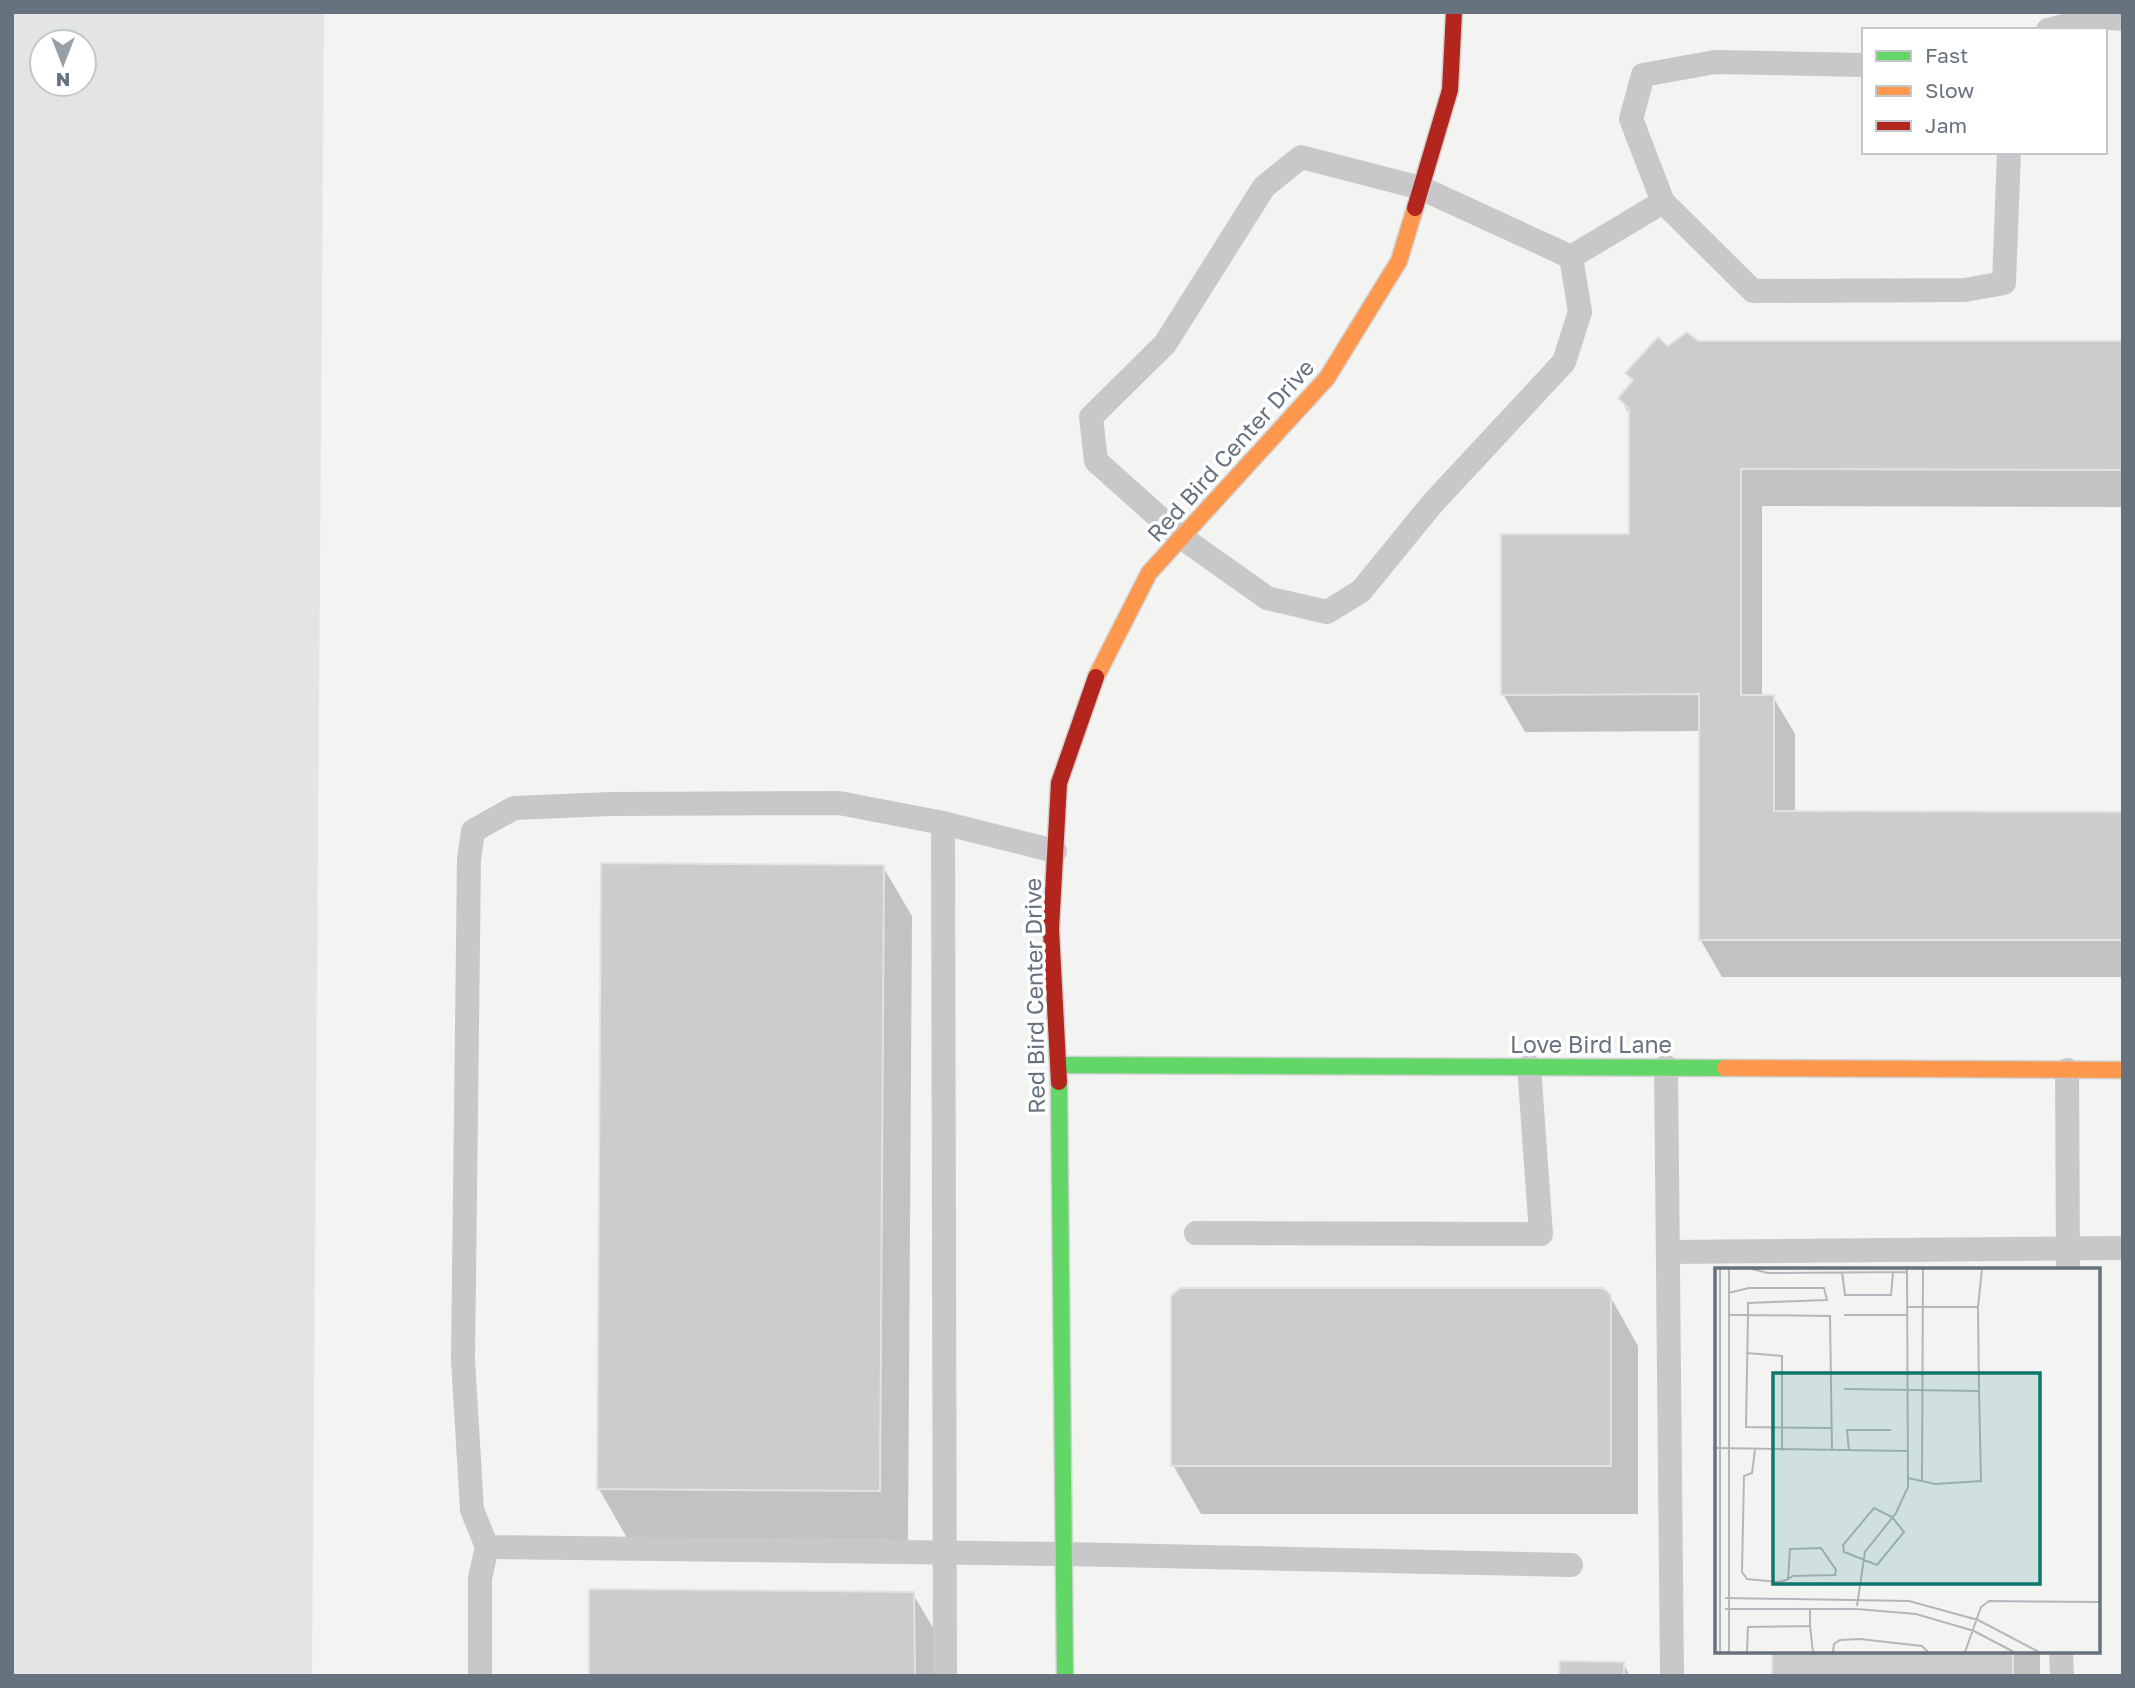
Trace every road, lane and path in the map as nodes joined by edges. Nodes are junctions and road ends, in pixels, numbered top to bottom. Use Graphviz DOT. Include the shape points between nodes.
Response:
graph roads {
  1 [pos="1454,12"];
  2 [pos="2123,19"];
  3 [pos="2055,28"];
  4 [pos="1862,65"];
  5 [pos="2009,154"];
  6 [pos="1421,188"];
  7 [pos="1664,202"];
  8 [pos="1570,257"];
  9 [pos="1181,537"];
  10 [pos="943,822"];
  11 [pos="1055,851"];
  12 [pos="1059,1065"];
  13 [pos="1529,1066"];
  14 [pos="1666,1067"];
  15 [pos="2067,1070"];
  16 [pos="2123,1070"];
  17 [pos="1196,1233"];
  18 [pos="2123,1248"];
  19 [pos="1668,1252"];
  20 [pos="2069,1259"];
  21 [pos="487,1547"];
  22 [pos="946,1552"];
  23 [pos="1066,1554"];
  24 [pos="1571,1565"];
  25 [pos="2061,1653"];
  26 [pos="480,1676"];
  27 [pos="945,1676"];
  28 [pos="1065,1676"];
  29 [pos="1672,1676"];
  30 [pos="2062,1676"];
  1 -- 6 [label="street, Red Bird Center Drive" via="1450,90"];
  2 -- 3 [label="lane" via="2096,17"];
  4 -- 7 [label="lane" via="1716,62 1643,75 1631,119"];
  5 -- 7 [label="lane" via="2004,283 1965,290 1753,290"];
  6 -- 8 [label="lane"];
  6 -- 9 [label="street, Red Bird Center Drive" via="1399,261 1327,378"];
  6 -- 9 [label="lane" via="1301,157 1264,187 1164,344 1091,417 1096,461"];
  7 -- 8 [label="lane"];
  8 -- 9 [label="lane" via="1580,312 1564,362 1432,504 1361,591 1327,611 1267,598"];
  9 -- 11 [label="street, Red Bird Center Drive" via="1150,573 1099,669 1059,783"];
  10 -- 11 [label="lane"];
  10 -- 21 [label="lane" via="839,803 611,804 514,808 473,831 463,1360 472,1510"];
  10 -- 22 [label="lane"];
  11 -- 12 [label="street, Red Bird Center Drive" via="1051,929"];
  12 -- 13 [label="street, Love Bird Lane"];
  12 -- 23 [label="street, Red Bird Center Drive"];
  13 -- 14 [label="street, Love Bird Lane"];
  13 -- 17 [label="lane" via="1541,1234"];
  14 -- 15 [label="street, Love Bird Lane"];
  14 -- 19 [label="lane"];
  15 -- 16 [label="street, Love Bird Lane"];
  15 -- 20 [label="lane"];
  18 -- 20 [label="lane"];
  19 -- 20 [label="lane"];
  19 -- 29 [label="lane"];
  21 -- 22 [label="lane"];
  21 -- 26 [label="lane" via="480,1578"];
  22 -- 23 [label="lane"];
  22 -- 27 [label="lane"];
  23 -- 24 [label="lane"];
  23 -- 28 [label="street, Red Bird Center Drive"];
  25 -- 30 [label="lane"];
}
